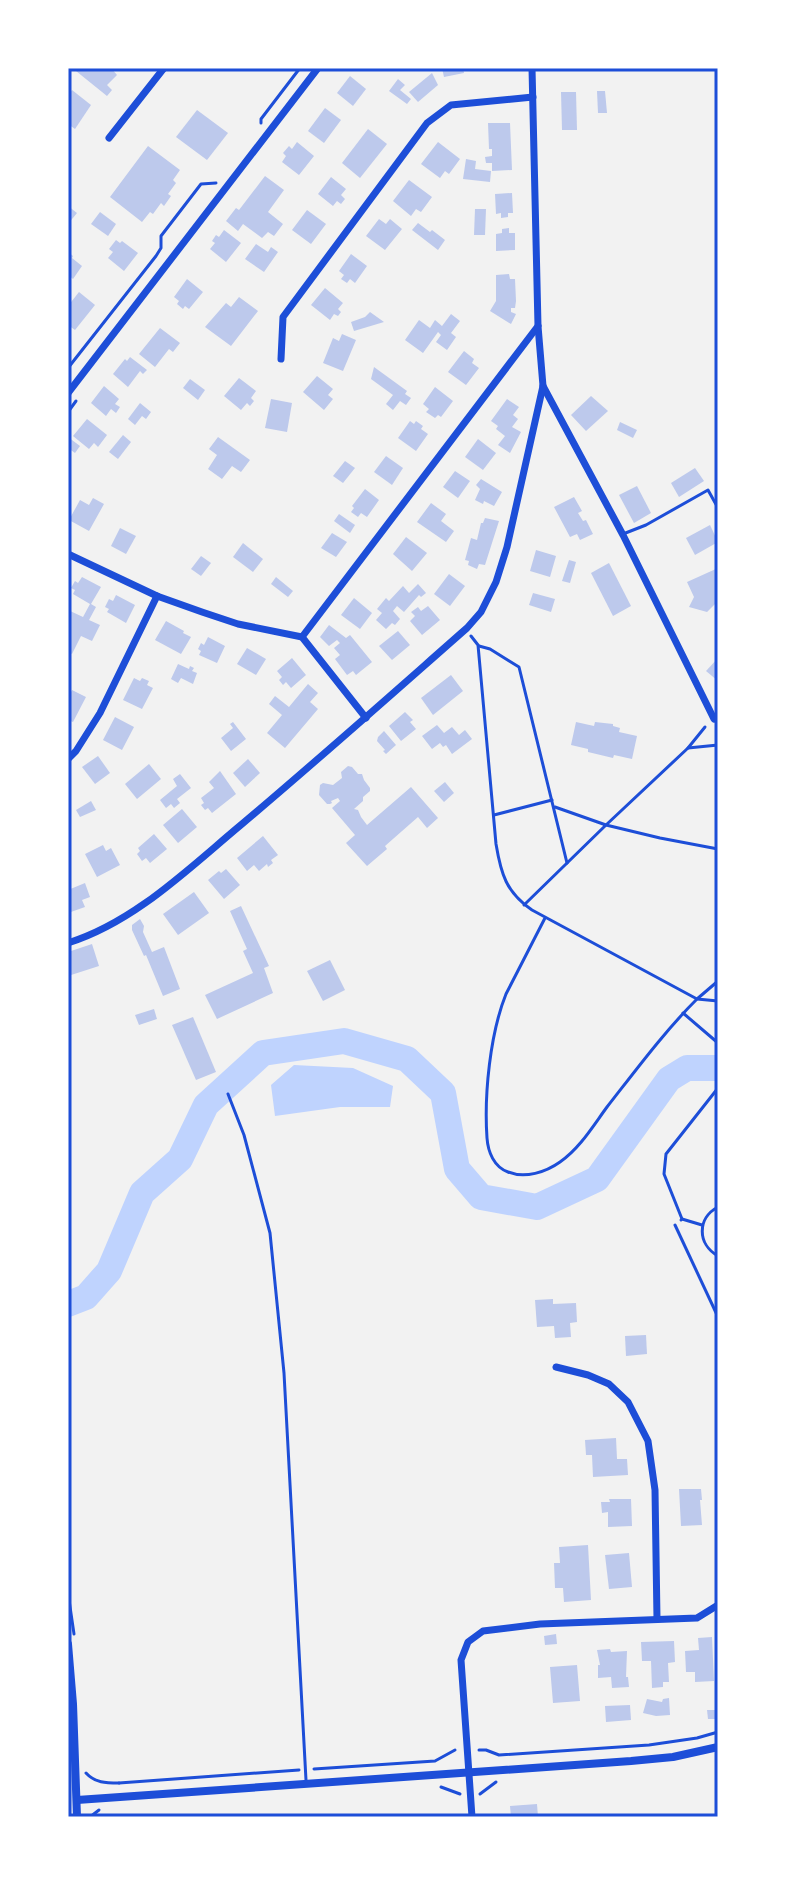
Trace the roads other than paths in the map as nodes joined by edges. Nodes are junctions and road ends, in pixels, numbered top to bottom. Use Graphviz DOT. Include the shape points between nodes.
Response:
graph roads {
  1 [pos="164,68"];
  2 [pos="318,68"];
  3 [pos="532,68"];
  4 [pos="533,97"];
  5 [pos="109,138"];
  6 [pos="538,326"];
  7 [pos="281,359"];
  8 [pos="543,386"];
  9 [pos="68,393"];
  10 [pos="718,508"];
  11 [pos="623,535"];
  12 [pos="68,554"];
  13 [pos="157,596"];
  14 [pos="302,637"];
  15 [pos="366,718"];
  16 [pos="714,719"];
  17 [pos="72,749"];
  18 [pos="68,759"];
  19 [pos="68,943"];
  20 [pos="228,1094"];
  21 [pos="675,1225"];
  22 [pos="718,1317"];
  23 [pos="556,1367"];
  24 [pos="718,1605"];
  25 [pos="657,1619"];
  26 [pos="68,1644"];
  27 [pos="718,1747"];
  28 [pos="470,1773"];
  29 [pos="306,1784"];
  30 [pos="77,1800"];
  31 [pos="77,1817"];
  32 [pos="472,1817"];
  1 -- 5 [label="street"];
  2 -- 9 [label="street"];
  3 -- 4 [label="street"];
  4 -- 6 [label="street"];
  4 -- 7 [label="street" via="451,105 427,123 283,317"];
  6 -- 8 [label="street"];
  6 -- 14 [label="street"];
  8 -- 11 [label="street"];
  8 -- 15 [label="street" via="507,547 481,612"];
  10 -- 11 [label="lane" via="708,490"];
  11 -- 16 [label="street"];
  12 -- 13 [label="street"];
  13 -- 14 [label="street" via="238,624"];
  13 -- 17 [label="street" via="100,713"];
  14 -- 15 [label="street"];
  15 -- 19 [label="street" via="158,894 88,937"];
  17 -- 18 [label="street"];
  20 -- 29 [label="lane" via="270,1233 284,1373"];
  21 -- 22 [label="lane"];
  23 -- 25 [label="street" via="609,1384 628,1402 648,1441 655,1490"];
  24 -- 25 [label="street" via="697,1618"];
  25 -- 28 [label="street" via="540,1624 483,1631 468,1642 461,1660"];
  26 -- 30 [label="street"];
  27 -- 28 [label="street" via="673,1757"];
  28 -- 29 [label="street"];
  28 -- 32 [label="street"];
  29 -- 30 [label="street"];
  30 -- 31 [label="street"];
}
